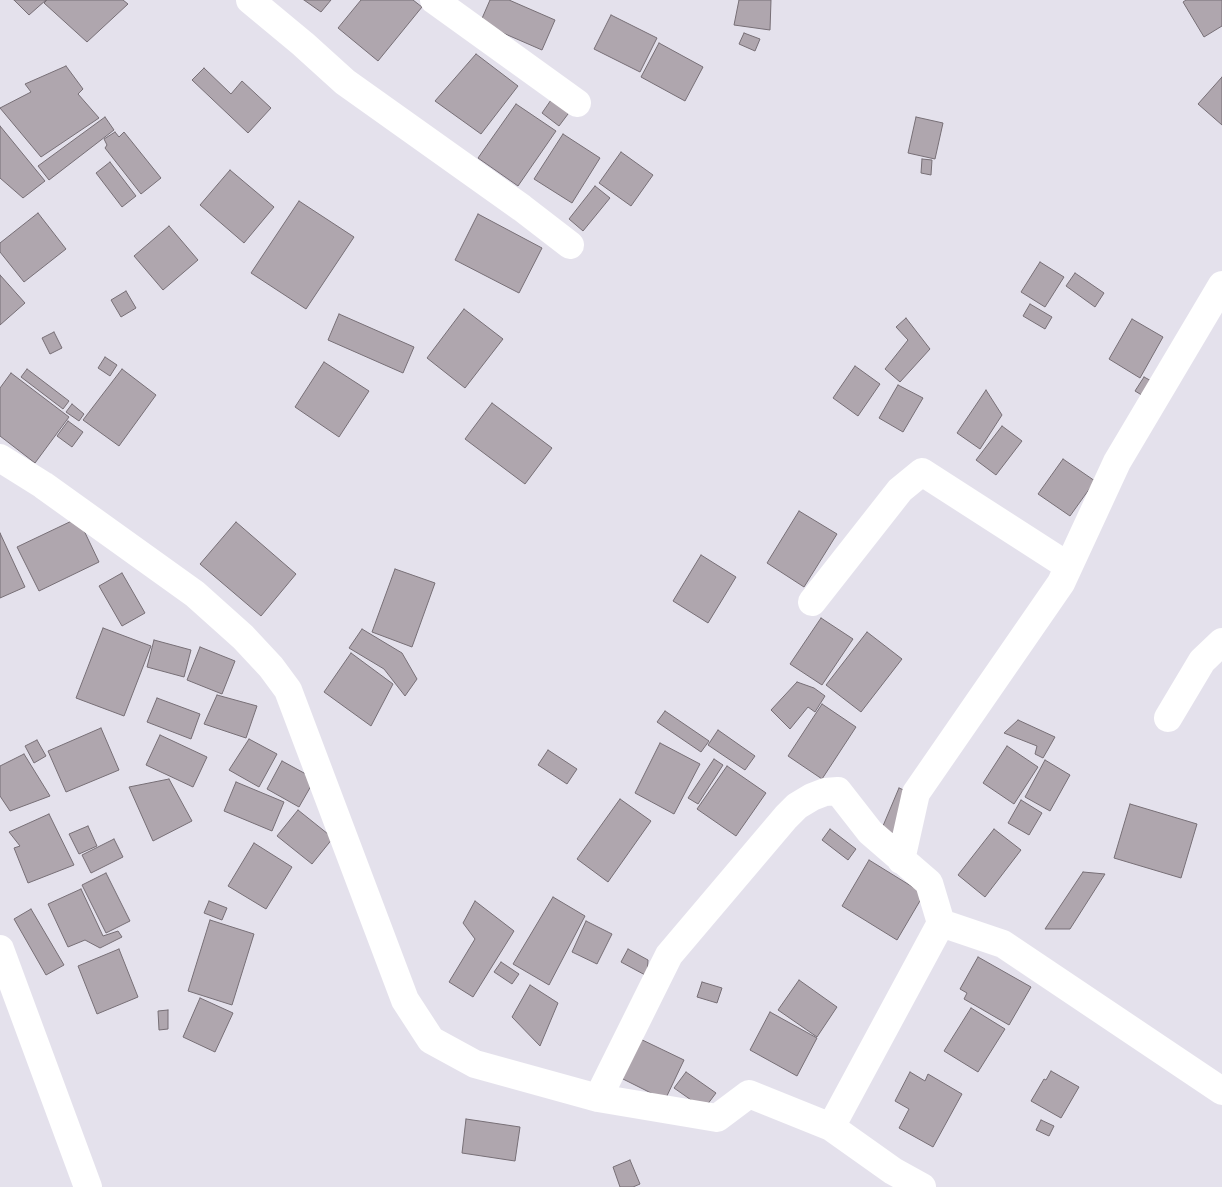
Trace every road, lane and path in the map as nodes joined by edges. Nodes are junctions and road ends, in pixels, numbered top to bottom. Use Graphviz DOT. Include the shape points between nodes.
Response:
graph roads {
  1 [pos="250,0"];
  2 [pos="434,0"];
  3 [pos="577,103"];
  4 [pos="570,245"];
  5 [pos="1222,285"];
  6 [pos="0,458"];
  7 [pos="1068,566"];
  8 [pos="812,602"];
  9 [pos="1222,642"];
  10 [pos="1168,718"];
  11 [pos="901,860"];
  12 [pos="941,923"];
  13 [pos="0,949"];
  14 [pos="1222,1091"];
  15 [pos="598,1098"];
  16 [pos="831,1127"];
  17 [pos="88,1187"];
  18 [pos="922,1187"];
  1 -- 4 [label="street" via="344,82"];
  2 -- 3 [label="street"];
  5 -- 7 [label="street" via="1117,462"];
  6 -- 15 [label="street" via="196,594 271,667 288,690 405,1000 431,1040 475,1064"];
  7 -- 8 [label="street" via="922,472 900,490"];
  7 -- 11 [label="street" via="1061,583 916,793"];
  9 -- 10 [label="street" via="1202,662"];
  11 -- 12 [label="street" via="929,883"];
  11 -- 15 [label="street" via="870,832 838,791 818,794 797,806 669,955"];
  12 -- 14 [label="street" via="1003,944"];
  12 -- 16 [label="street"];
  13 -- 17 [label="street"];
  15 -- 16 [label="street" via="717,1118 749,1094"];
  16 -- 18 [label="street" via="893,1171"];
}
